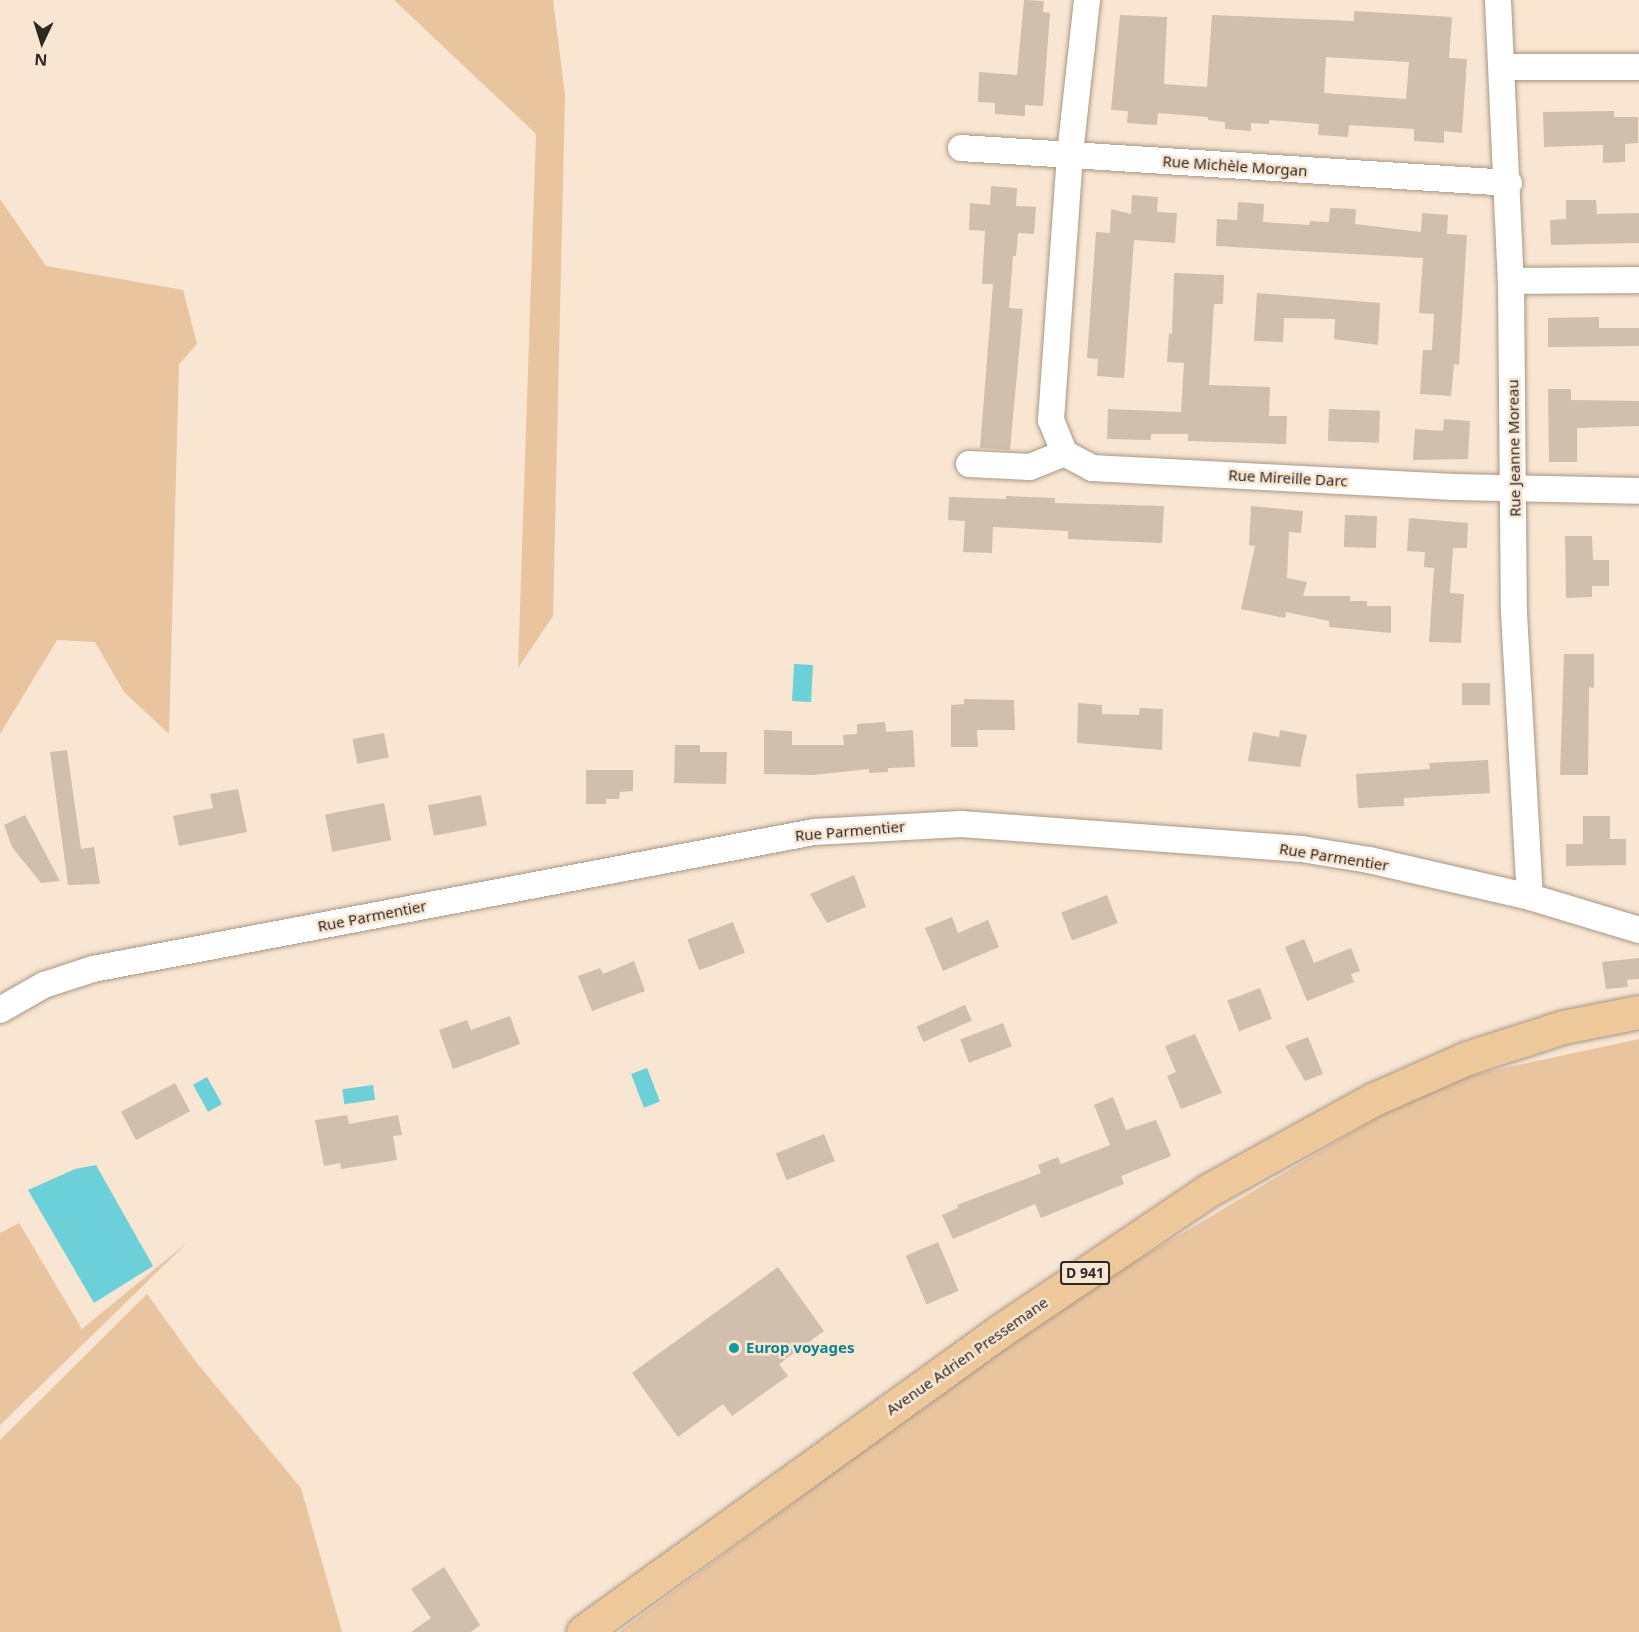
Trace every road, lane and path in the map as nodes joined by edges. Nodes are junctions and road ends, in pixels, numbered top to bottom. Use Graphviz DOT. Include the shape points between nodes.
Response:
graph roads {
  1 [pos="1087,0"];
  2 [pos="1498,0"];
  3 [pos="1503,67"];
  4 [pos="1639,67"];
  5 [pos="961,147"];
  6 [pos="1070,155"];
  7 [pos="1509,183"];
  8 [pos="1639,280"];
  9 [pos="1511,281"];
  10 [pos="1064,453"];
  11 [pos="969,464"];
  12 [pos="1515,489"];
  13 [pos="1639,491"];
  14 [pos="1530,897"];
  15 [pos="1639,930"];
  16 [pos="0,1010"];
  17 [pos="1639,1012"];
  18 [pos="583,1632"];
  1 -- 6 [label="street"];
  2 -- 3 [label="street, Rue Jeanne Moreau"];
  3 -- 4 [label="street"];
  3 -- 7 [label="street, Rue Jeanne Moreau"];
  5 -- 6 [label="street, Rue Michèle Morgan"];
  6 -- 7 [label="street, Rue Michèle Morgan"];
  6 -- 10 [label="street" via="1051,420"];
  7 -- 9 [label="street, Rue Jeanne Moreau"];
  8 -- 9 [label="street"];
  9 -- 12 [label="street, Rue Jeanne Moreau"];
  10 -- 11 [label="street" via="1030,467"];
  10 -- 12 [label="street, Rue Mireille Darc" via="1092,468"];
  12 -- 13 [label="street, Rue Mireille Darc"];
  12 -- 14 [label="street, Rue Jeanne Moreau" via="1514,614"];
  14 -- 15 [label="street, Rue Parmentier"];
  14 -- 16 [label="street, Rue Parmentier" via="1369,860 1302,849 961,824 814,831 93,969 44,985"];
  17 -- 18 [label="main road, Avenue Adrien Pressemane / D 941" via="1563,1028 1467,1058 1374,1099 1209,1190 990,1338"];
}
